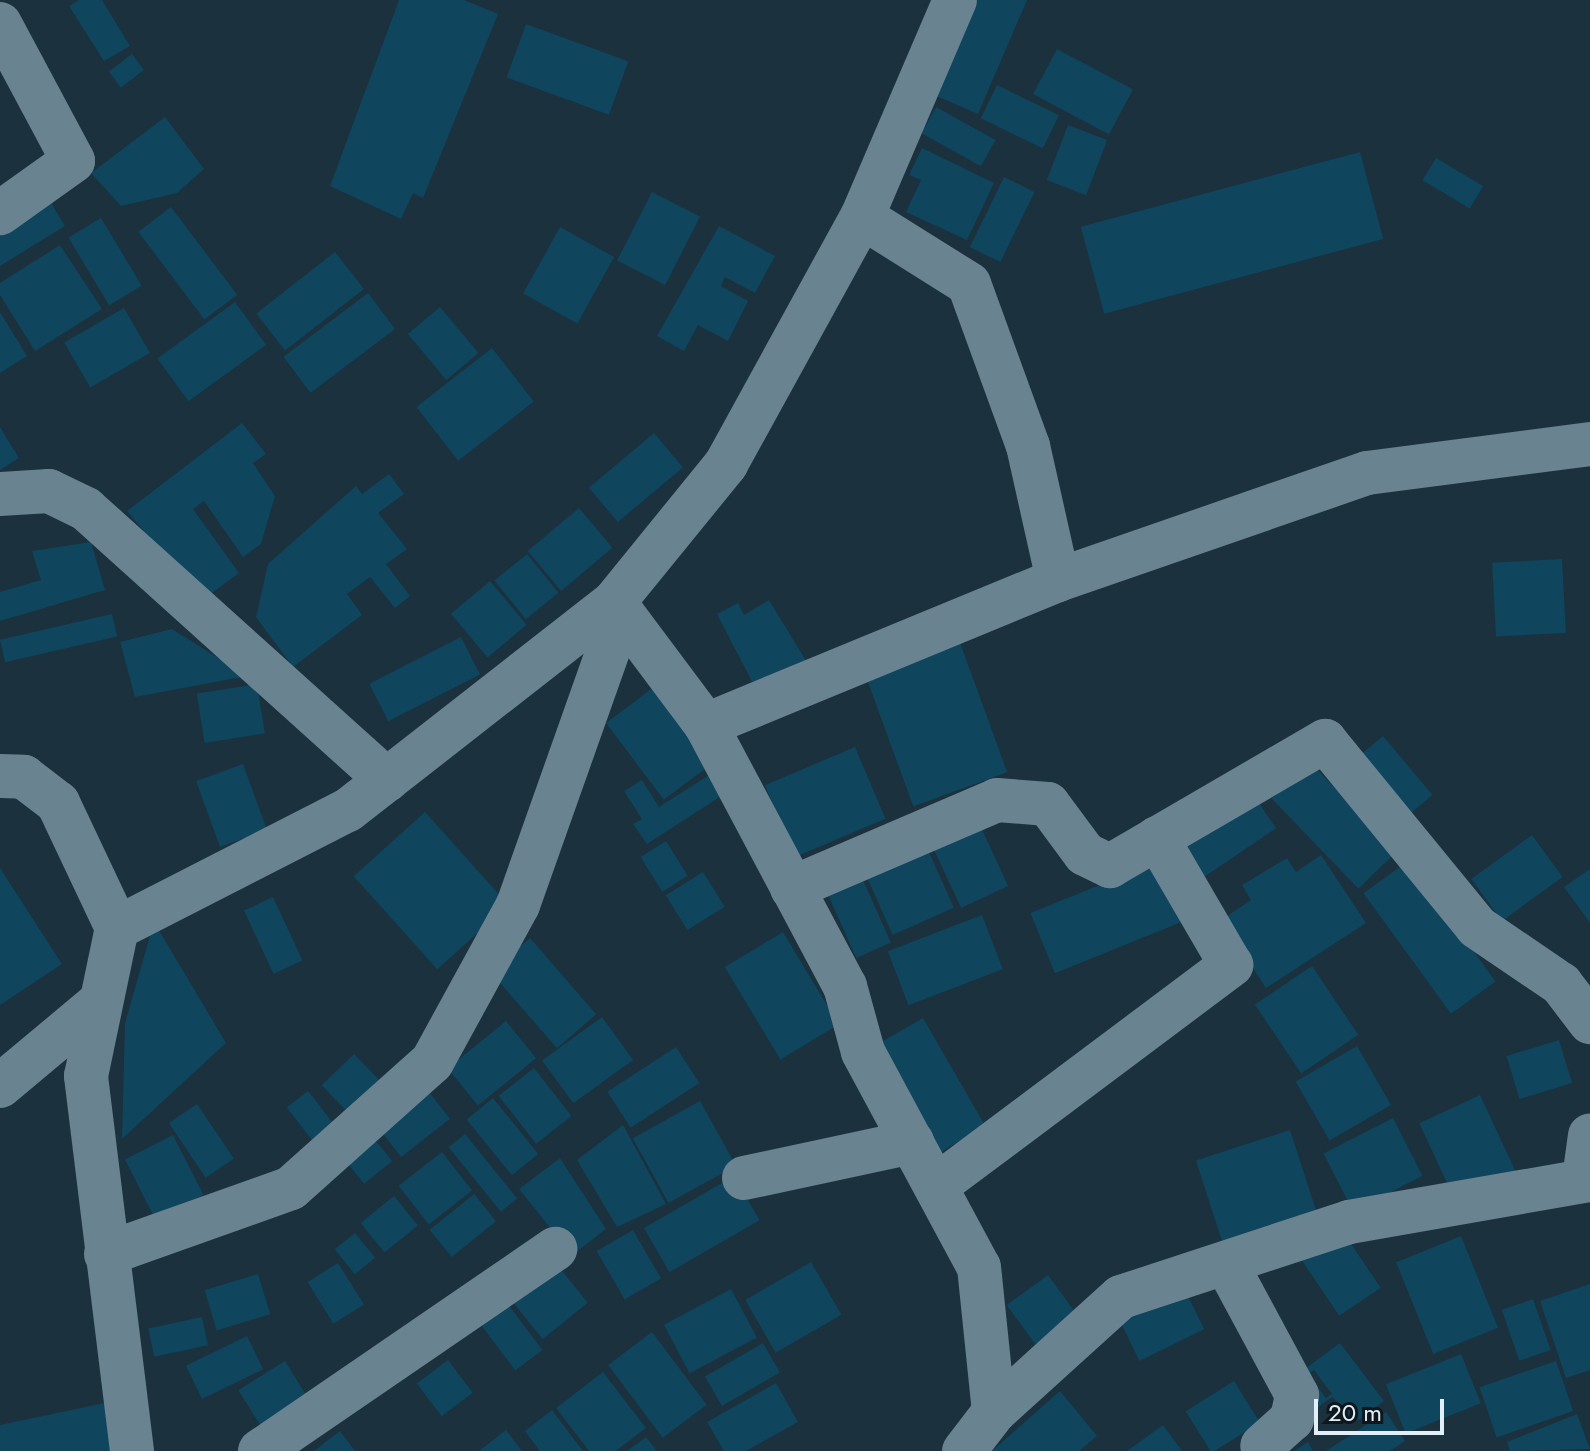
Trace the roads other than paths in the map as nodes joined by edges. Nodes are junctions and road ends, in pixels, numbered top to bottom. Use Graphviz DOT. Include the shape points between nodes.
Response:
graph roads {
  1 [pos="955,0"];
  2 [pos="0,24"];
  3 [pos="0,213"];
  4 [pos="862,217"];
  5 [pos="1590,444"];
  6 [pos="0,494"];
  7 [pos="1058,580"];
  8 [pos="618,607"];
  9 [pos="706,725"];
  10 [pos="0,776"];
  11 [pos="387,780"];
  12 [pos="1157,838"];
  13 [pos="792,888"];
  14 [pos="117,928"];
  15 [pos="97,1005"];
  16 [pos="1590,1022"];
  17 [pos="0,1086"];
  18 [pos="1590,1135"];
  19 [pos="912,1142"];
  20 [pos="744,1178"];
  21 [pos="1587,1179"];
  22 [pos="936,1186"];
  23 [pos="555,1249"];
  24 [pos="106,1254"];
  25 [pos="1227,1265"];
  26 [pos="994,1412"];
  27 [pos="1262,1446"];
  28 [pos="132,1451"];
  29 [pos="260,1451"];
  30 [pos="964,1451"];
  1 -- 4 [label="street"];
  2 -- 3 [label="street" via="73,161"];
  4 -- 7 [label="street" via="969,284 1028,446"];
  4 -- 8 [label="street" via="726,464"];
  5 -- 7 [label="street" via="1367,473"];
  6 -- 11 [label="street" via="49,491 86,509"];
  7 -- 9 [label="street"];
  8 -- 9 [label="street"];
  8 -- 11 [label="street"];
  8 -- 24 [label="street" via="518,905 432,1062 291,1188"];
  9 -- 13 [label="street"];
  10 -- 14 [label="street" via="24,777 58,803"];
  11 -- 14 [label="street" via="348,810"];
  12 -- 13 [label="street" via="1110,866 1085,854 1048,804 997,800"];
  12 -- 16 [label="street" via="1325,741 1477,927 1561,984"];
  12 -- 22 [label="street" via="1231,965"];
  13 -- 19 [label="street" via="845,986 863,1052"];
  14 -- 15 [label="street"];
  15 -- 17 [label="street"];
  15 -- 24 [label="street" via="86,1076"];
  18 -- 21 [label="street"];
  19 -- 20 [label="street"];
  19 -- 22 [label="street"];
  21 -- 25 [label="street" via="1349,1222"];
  22 -- 26 [label="street" via="979,1267"];
  23 -- 29 [label="street"];
  24 -- 28 [label="street"];
  25 -- 26 [label="street" via="1121,1297"];
  25 -- 27 [label="street" via="1297,1395 1292,1419"];
  26 -- 30 [label="street"];
}
